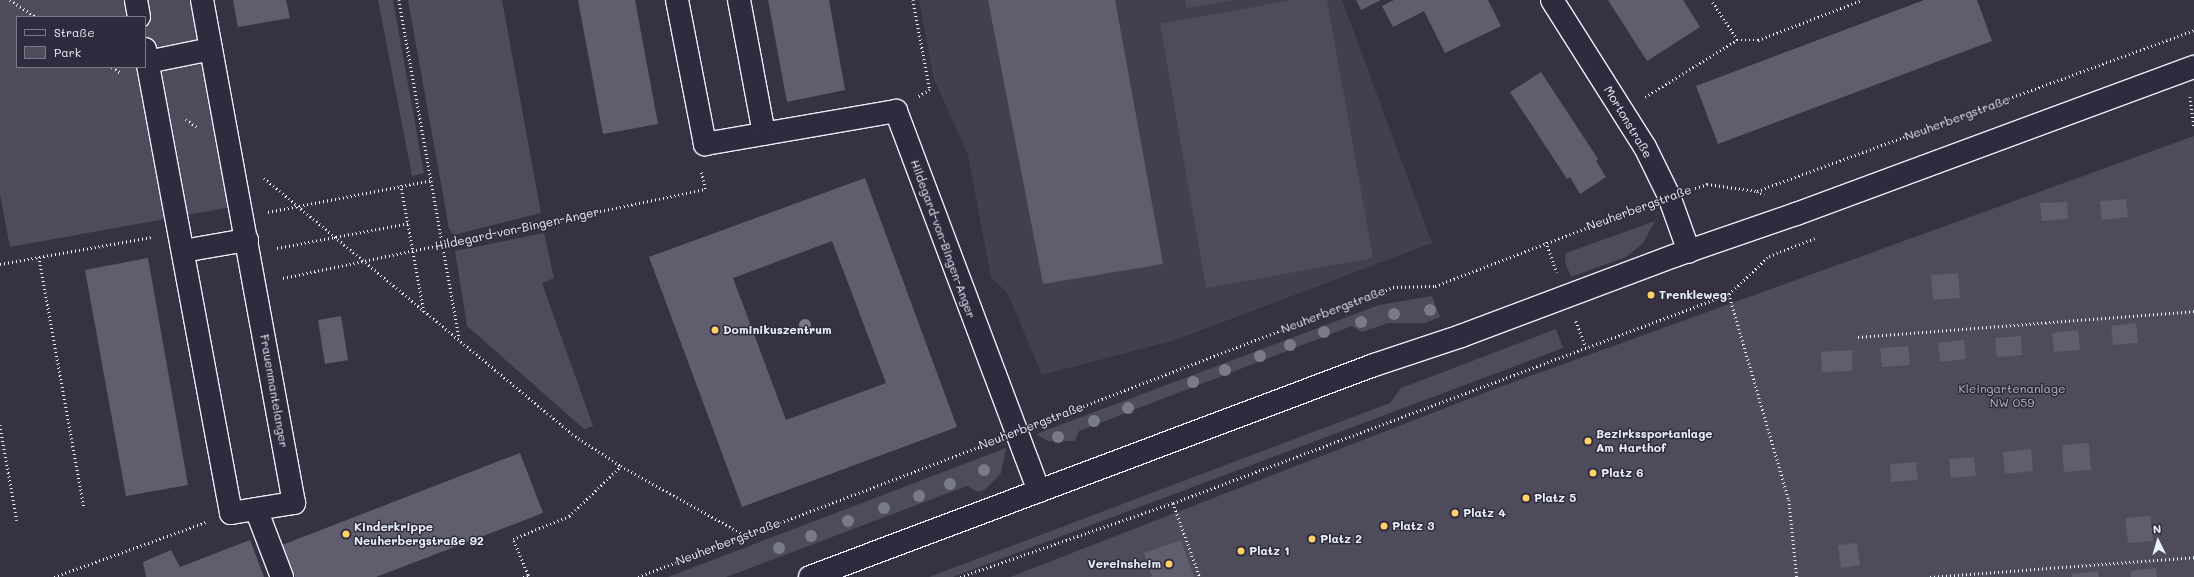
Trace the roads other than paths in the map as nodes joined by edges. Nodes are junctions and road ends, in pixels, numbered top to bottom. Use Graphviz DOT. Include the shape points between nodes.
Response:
graph roads {
  1 [pos="136,0"];
  2 [pos="202,0"];
  3 [pos="677,0"];
  4 [pos="739,0"];
  5 [pos="1552,0"];
  6 [pos="139,16"];
  7 [pos="211,49"];
  8 [pos="146,55"];
  9 [pos="2194,67"];
  10 [pos="764,134"];
  11 [pos="177,239"];
  12 [pos="247,240"];
  13 [pos="1689,252"];
  14 [pos="1039,491"];
  15 [pos="256,509"];
  16 [pos="282,577"];
  17 [pos="810,577"];
  1 -- 6 [label="street"];
  2 -- 7 [label="street, Frauenmantelanger"];
  3 -- 10 [label="street" via="706,144"];
  4 -- 10 [label="street"];
  5 -- 13 [label="street, Mortonstraße" via="1644,146 1669,196"];
  7 -- 8 [label="street"];
  7 -- 12 [label="street, Frauenmantelanger"];
  8 -- 11 [label="street"];
  9 -- 13 [label="street"];
  10 -- 14 [label="street, Hildegard-von-Bingen-Anger" via="896,111"];
  11 -- 12 [label="street"];
  11 -- 15 [label="street, Frauenmantelanger" via="231,513"];
  12 -- 15 [label="street, Frauenmantelanger" via="294,503"];
  13 -- 14 [label="street" via="1461,336 1374,365"];
  14 -- 17 [label="street"];
  15 -- 16 [label="street"];
}
